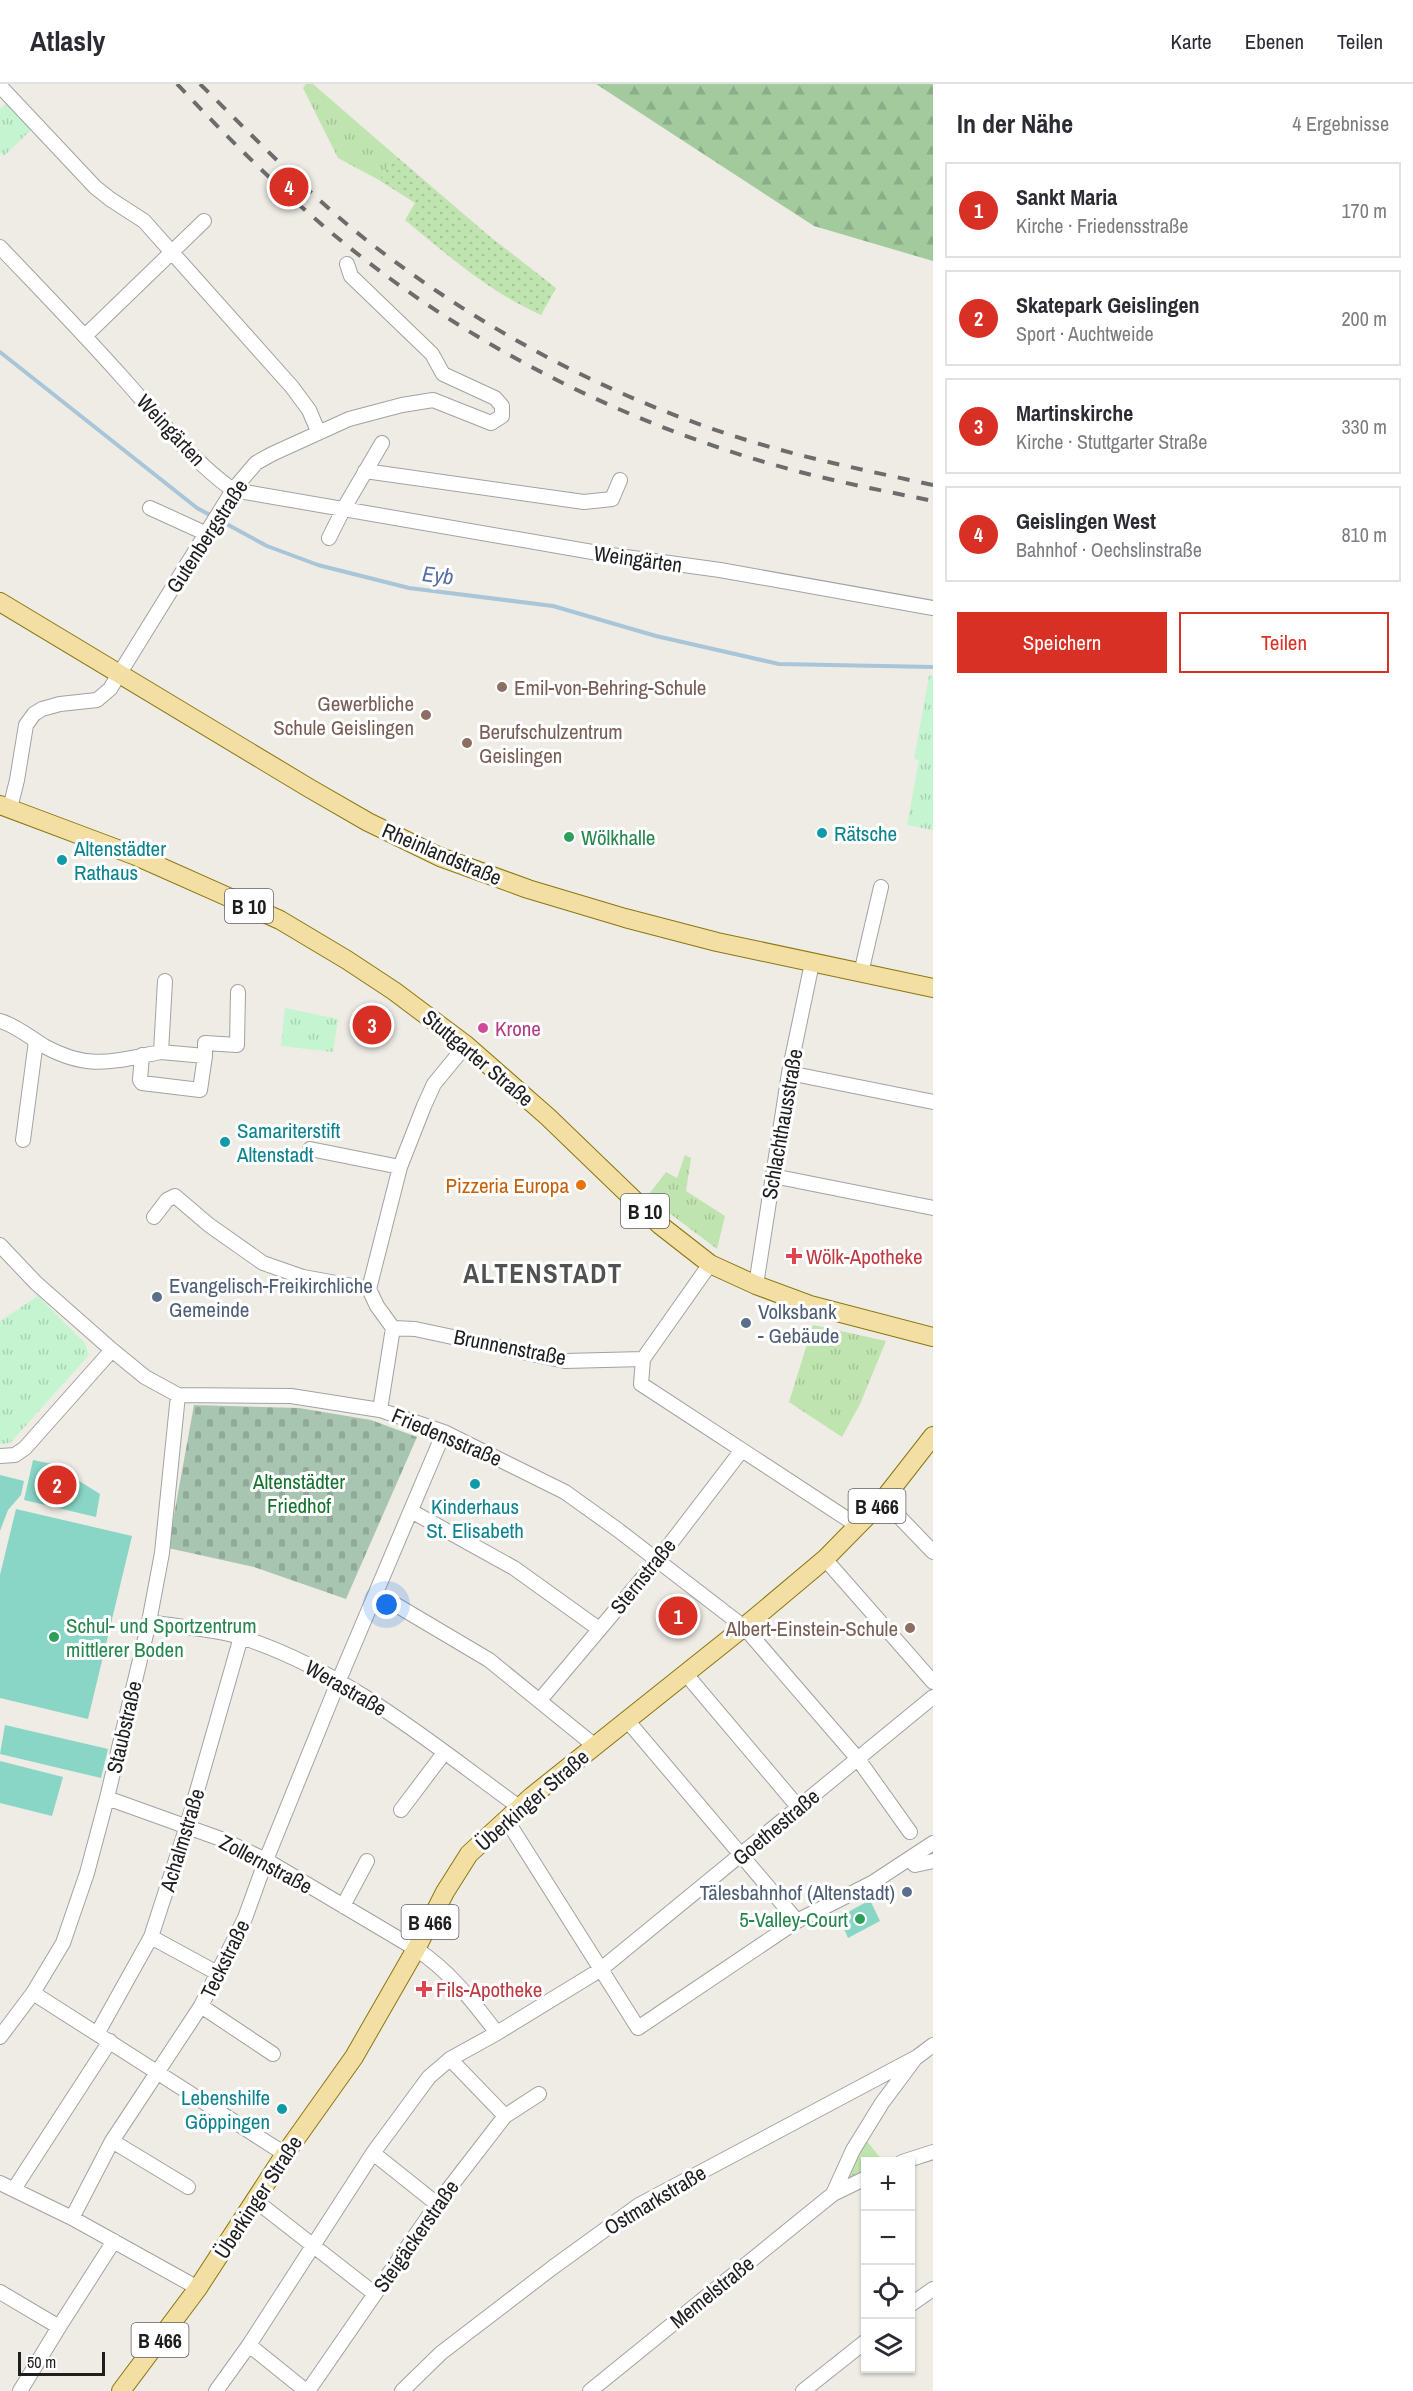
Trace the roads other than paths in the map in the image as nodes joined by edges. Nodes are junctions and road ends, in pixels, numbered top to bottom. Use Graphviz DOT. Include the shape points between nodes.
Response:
graph roads {
  1 [pos="0,86"];
  2 [pos="204,221"];
  3 [pos="0,247"];
  4 [pos="171,252"];
  5 [pos="347,264"];
  6 [pos="85,336"];
  7 [pos="318,431"];
  8 [pos="382,443"];
  9 [pos="365,471"];
  10 [pos="620,480"];
  11 [pos="231,495"];
  12 [pos="150,508"];
  13 [pos="344,508"];
  14 [pos="208,531"];
  15 [pos="329,538"];
  16 [pos="0,602"];
  17 [pos="933,608"];
  18 [pos="120,675"];
  19 [pos="5,806"];
  20 [pos="881,887"];
  21 [pos="812,963"];
  22 [pos="861,974"];
  23 [pos="165,981"];
  24 [pos="933,988"];
  25 [pos="238,993"];
  26 [pos="0,1021"];
  27 [pos="36,1041"];
  28 [pos="466,1045"];
  29 [pos="161,1052"];
  30 [pos="142,1055"];
  31 [pos="205,1056"];
  32 [pos="789,1073"];
  33 [pos="933,1102"];
  34 [pos="23,1140"];
  35 [pos="310,1149"];
  36 [pos="400,1167"];
  37 [pos="773,1176"];
  38 [pos="933,1208"];
  39 [pos="154,1217"];
  40 [pos="0,1245"];
  41 [pos="710,1264"];
  42 [pos="756,1285"];
  43 [pos="369,1289"];
  44 [pos="393,1328"];
  45 [pos="933,1337"];
  46 [pos="112,1350"];
  47 [pos="643,1359"];
  48 [pos="178,1395"];
  49 [pos="380,1410"];
  50 [pos="444,1432"];
  51 [pos="930,1447"];
  52 [pos="742,1449"];
  53 [pos="0,1456"];
  54 [pos="883,1500"];
  55 [pos="411,1511"];
  56 [pos="858,1526"];
  57 [pos="933,1552"];
  58 [pos="825,1559"];
  59 [pos="657,1561"];
  60 [pos="376,1593"];
  61 [pos="149,1622"];
  62 [pos="744,1628"];
  63 [pos="599,1629"];
  64 [pos="242,1637"];
  65 [pos="685,1673"];
  66 [pos="339,1680"];
  67 [pos="933,1682"];
  68 [pos="933,1697"];
  69 [pos="540,1700"];
  70 [pos="626,1719"];
  71 [pos="595,1746"];
  72 [pos="444,1753"];
  73 [pos="858,1759"];
  74 [pos="107,1798"];
  75 [pos="799,1808"];
  76 [pos="401,1810"];
  77 [pos="513,1813"];
  78 [pos="187,1826"];
  79 [pos="910,1832"];
  80 [pos="933,1843"];
  81 [pos="740,1857"];
  82 [pos="909,1859"];
  83 [pos="266,1860"];
  84 [pos="933,1861"];
  85 [pos="367,1862"];
  86 [pos="343,1906"];
  87 [pos="797,1921"];
  88 [pos="152,1937"];
  89 [pos="416,1949"];
  90 [pos="600,1970"];
  91 [pos="219,1974"];
  92 [pos="33,1993"];
  93 [pos="201,2006"];
  94 [pos="497,2033"];
  95 [pos="0,2037"];
  96 [pos="103,2037"];
  97 [pos="933,2045"];
  98 [pos="273,2054"];
  99 [pos="916,2057"];
  100 [pos="450,2059"];
  101 [pos="156,2073"];
  102 [pos="539,2094"];
  103 [pos="505,2116"];
  104 [pos="112,2141"];
  105 [pos="933,2152"];
  106 [pos="373,2153"];
  107 [pos="285,2154"];
  108 [pos="915,2158"];
  109 [pos="861,2180"];
  110 [pos="0,2183"];
  111 [pos="188,2187"];
  112 [pos="14,2189"];
  113 [pos="833,2194"];
  114 [pos="256,2201"];
  115 [pos="437,2204"];
  116 [pos="72,2218"];
  117 [pos="114,2241"];
  118 [pos="314,2246"];
  119 [pos="198,2288"];
  120 [pos="933,2289"];
  121 [pos="0,2292"];
  122 [pos="375,2294"];
  123 [pos="915,2302"];
  124 [pos="59,2327"];
  125 [pos="861,2345"];
  126 [pos="249,2346"];
  127 [pos="20,2391"];
  128 [pos="121,2391"];
  129 [pos="216,2391"];
  130 [pos="307,2391"];
  131 [pos="402,2391"];
  132 [pos="591,2391"];
  133 [pos="803,2391"];
  1 -- 4 [label="street" via="95,187 144,221"];
  2 -- 4 [label="street"];
  3 -- 6 [label="street, Weingärten"];
  4 -- 6 [label="street"];
  4 -- 7 [label="street" via="292,387"];
  5 -- 7 [label="street, Gutenbergstraße" via="351,276 432,354 443,374 495,398 502,406 502,416 490,423 433,400 349,418"];
  6 -- 11 [label="street, Weingärten"];
  7 -- 11 [label="street, Gutenbergstraße" via="256,463"];
  8 -- 9 [label="street"];
  9 -- 10 [label="street" via="584,502 612,499"];
  9 -- 13 [label="street"];
  11 -- 13 [label="street, Weingärten"];
  11 -- 14 [label="street, Gutenbergstraße"];
  12 -- 14 [label="street"];
  13 -- 15 [label="street"];
  13 -- 17 [label="street, Weingärten"];
  14 -- 18 [label="street, Gutenbergstraße"];
  16 -- 18 [label="main road, Rheinlandstraße"];
  18 -- 19 [label="street, Gutenbergstraße" via="97,700 60,704 34,714 26,725 17,780"];
  18 -- 21 [label="main road, Rheinlandstraße" via="358,816 440,857 625,918"];
  19 -- 28 [label="main road, Stuttgarter Straße / B 10" via="136,856 280,920 394,991"];
  20 -- 22 [label="street"];
  21 -- 22 [label="main road, Rheinlandstraße"];
  21 -- 32 [label="street, Schlachthausstraße"];
  22 -- 24 [label="main road, Rheinlandstraße"];
  23 -- 29 [label="street"];
  25 -- 31 [label="street" via="237,1045 206,1043"];
  26 -- 27 [label="street"];
  27 -- 30 [label="street" via="78,1060 108,1063"];
  27 -- 34 [label="street"];
  28 -- 36 [label="street" via="434,1084"];
  28 -- 41 [label="main road, Stuttgarter Straße / B 10" via="552,1120 660,1225"];
  29 -- 30 [label="street"];
  29 -- 31 [label="street"];
  30 -- 31 [label="street" via="142,1083 200,1090"];
  32 -- 33 [label="street"];
  32 -- 37 [label="street, Schlachthausstraße"];
  35 -- 36 [label="street"];
  36 -- 43 [label="street"];
  37 -- 38 [label="street"];
  37 -- 42 [label="street, Schlachthausstraße"];
  39 -- 43 [label="street" via="175,1196 263,1263 303,1277"];
  40 -- 46 [label="street, Friedensstraße" via="36,1283"];
  41 -- 42 [label="main road, Stuttgarter Straße / B 10"];
  41 -- 47 [label="street"];
  42 -- 45 [label="main road, Stuttgarter Straße / B 10" via="810,1305"];
  43 -- 44 [label="street"];
  44 -- 47 [label="street, Brunnenstraße" via="415,1329 565,1360"];
  44 -- 49 [label="street"];
  46 -- 48 [label="street, Friedensstraße" via="145,1377"];
  46 -- 53 [label="street" via="25,1448 15,1455"];
  47 -- 52 [label="street" via="641,1384"];
  48 -- 49 [label="street, Friedensstraße" via="291,1396"];
  48 -- 61 [label="street, Staubstraße" via="162,1553"];
  49 -- 50 [label="street, Friedensstraße"];
  50 -- 55 [label="street, Teckstraße"];
  50 -- 59 [label="street, Friedensstraße" via="565,1492"];
  51 -- 54 [label="main road, Überkinger Straße / B 466"];
  52 -- 56 [label="street"];
  52 -- 59 [label="street, Sternstraße"];
  54 -- 56 [label="main road, Überkinger Straße / B 466"];
  54 -- 57 [label="street"];
  55 -- 60 [label="street, Teckstraße"];
  55 -- 63 [label="street" via="514,1568"];
  56 -- 58 [label="main road, Überkinger Straße / B 466"];
  58 -- 62 [label="main road, Überkinger Straße / B 466"];
  58 -- 67 [label="street"];
  59 -- 62 [label="street, Friedensstraße"];
  59 -- 63 [label="street, Sternstraße"];
  60 -- 66 [label="street, Teckstraße"];
  60 -- 69 [label="street" via="482,1656"];
  61 -- 64 [label="street, Werastraße"];
  61 -- 74 [label="street, Staubstraße"];
  62 -- 65 [label="main road, Überkinger Straße / B 466"];
  62 -- 73 [label="street, Friedensstraße"];
  63 -- 69 [label="street, Sternstraße"];
  64 -- 66 [label="street, Werastraße"];
  64 -- 78 [label="street, Achalmstraße"];
  65 -- 70 [label="main road, Überkinger Straße / B 466"];
  65 -- 75 [label="street"];
  66 -- 72 [label="street, Werastraße"];
  66 -- 83 [label="street, Teckstraße"];
  68 -- 73 [label="street, Goethestraße"];
  69 -- 71 [label="street"];
  70 -- 71 [label="main road, Überkinger Straße / B 466"];
  70 -- 81 [label="street"];
  71 -- 77 [label="main road, Überkinger Straße / B 466"];
  72 -- 76 [label="street"];
  72 -- 77 [label="street, Werastraße"];
  73 -- 75 [label="street, Goethestraße"];
  73 -- 79 [label="street, Friedensstraße"];
  74 -- 78 [label="street, Zollernstraße"];
  74 -- 92 [label="street, Staubstraße" via="63,1943"];
  75 -- 81 [label="street, Goethestraße"];
  77 -- 89 [label="main road, Überkinger Straße / B 466" via="462,1864"];
  77 -- 90 [label="street, Werastraße"];
  78 -- 83 [label="street, Zollernstraße"];
  78 -- 88 [label="street, Achalmstraße"];
  80 -- 82 [label="street"];
  81 -- 87 [label="street"];
  81 -- 90 [label="street, Goethestraße"];
  82 -- 84 [label="street" via="915,1865"];
  82 -- 87 [label="street" via="872,1883"];
  83 -- 86 [label="street, Zollernstraße"];
  83 -- 91 [label="street, Teckstraße"];
  85 -- 86 [label="street"];
  86 -- 89 [label="street, Zollernstraße"];
  87 -- 90 [label="street, Werastraße" via="638,2028"];
  88 -- 91 [label="street"];
  88 -- 96 [label="street, Achalmstraße"];
  89 -- 94 [label="street, Zollernstraße" via="435,1961 465,1991"];
  89 -- 107 [label="main road, Überkinger Straße / B 466" via="354,2057"];
  90 -- 94 [label="street, Goethestraße"];
  91 -- 93 [label="street, Teckstraße"];
  92 -- 95 [label="street, Staubstraße"];
  92 -- 96 [label="street"];
  93 -- 98 [label="street"];
  93 -- 101 [label="street, Teckstraße"];
  94 -- 100 [label="street, Goethestraße"];
  96 -- 101 [label="street"];
  96 -- 112 [label="street, Achalmstraße"];
  97 -- 99 [label="street, Ostmarkstraße"];
  99 -- 113 [label="street, Memelstraße" via="853,2150"];
  99 -- 131 [label="street, Ostmarkstraße" via="639,2205 460,2339"];
  100 -- 103 [label="street"];
  100 -- 106 [label="street, Goethestraße" via="429,2078"];
  101 -- 104 [label="street, Teckstraße"];
  101 -- 107 [label="street"];
  102 -- 103 [label="street, Steigäckerstraße"];
  103 -- 115 [label="street, Steigäckerstraße"];
  104 -- 111 [label="street"];
  104 -- 116 [label="street, Teckstraße"];
  105 -- 108 [label="street"];
  106 -- 115 [label="street"];
  106 -- 118 [label="street, Goethestraße"];
  107 -- 114 [label="main road, Überkinger Straße / B 466"];
  109 -- 113 [label="street, Memelstraße"];
  110 -- 112 [label="street"];
  112 -- 116 [label="street"];
  113 -- 132 [label="street, Memelstraße"];
  114 -- 118 [label="street"];
  114 -- 119 [label="main road, Überkinger Straße / B 466"];
  115 -- 122 [label="street, Steigäckerstraße"];
  116 -- 117 [label="street"];
  117 -- 119 [label="street"];
  117 -- 124 [label="street"];
  118 -- 122 [label="street"];
  118 -- 126 [label="street, Goethestraße"];
  119 -- 128 [label="main road, Überkinger Straße / B 466"];
  120 -- 123 [label="street"];
  121 -- 124 [label="street"];
  122 -- 130 [label="street, Steigäckerstraße"];
  124 -- 127 [label="street"];
  125 -- 133 [label="street"];
  126 -- 129 [label="street, Goethestraße"];
  126 -- 130 [label="street"];
}
